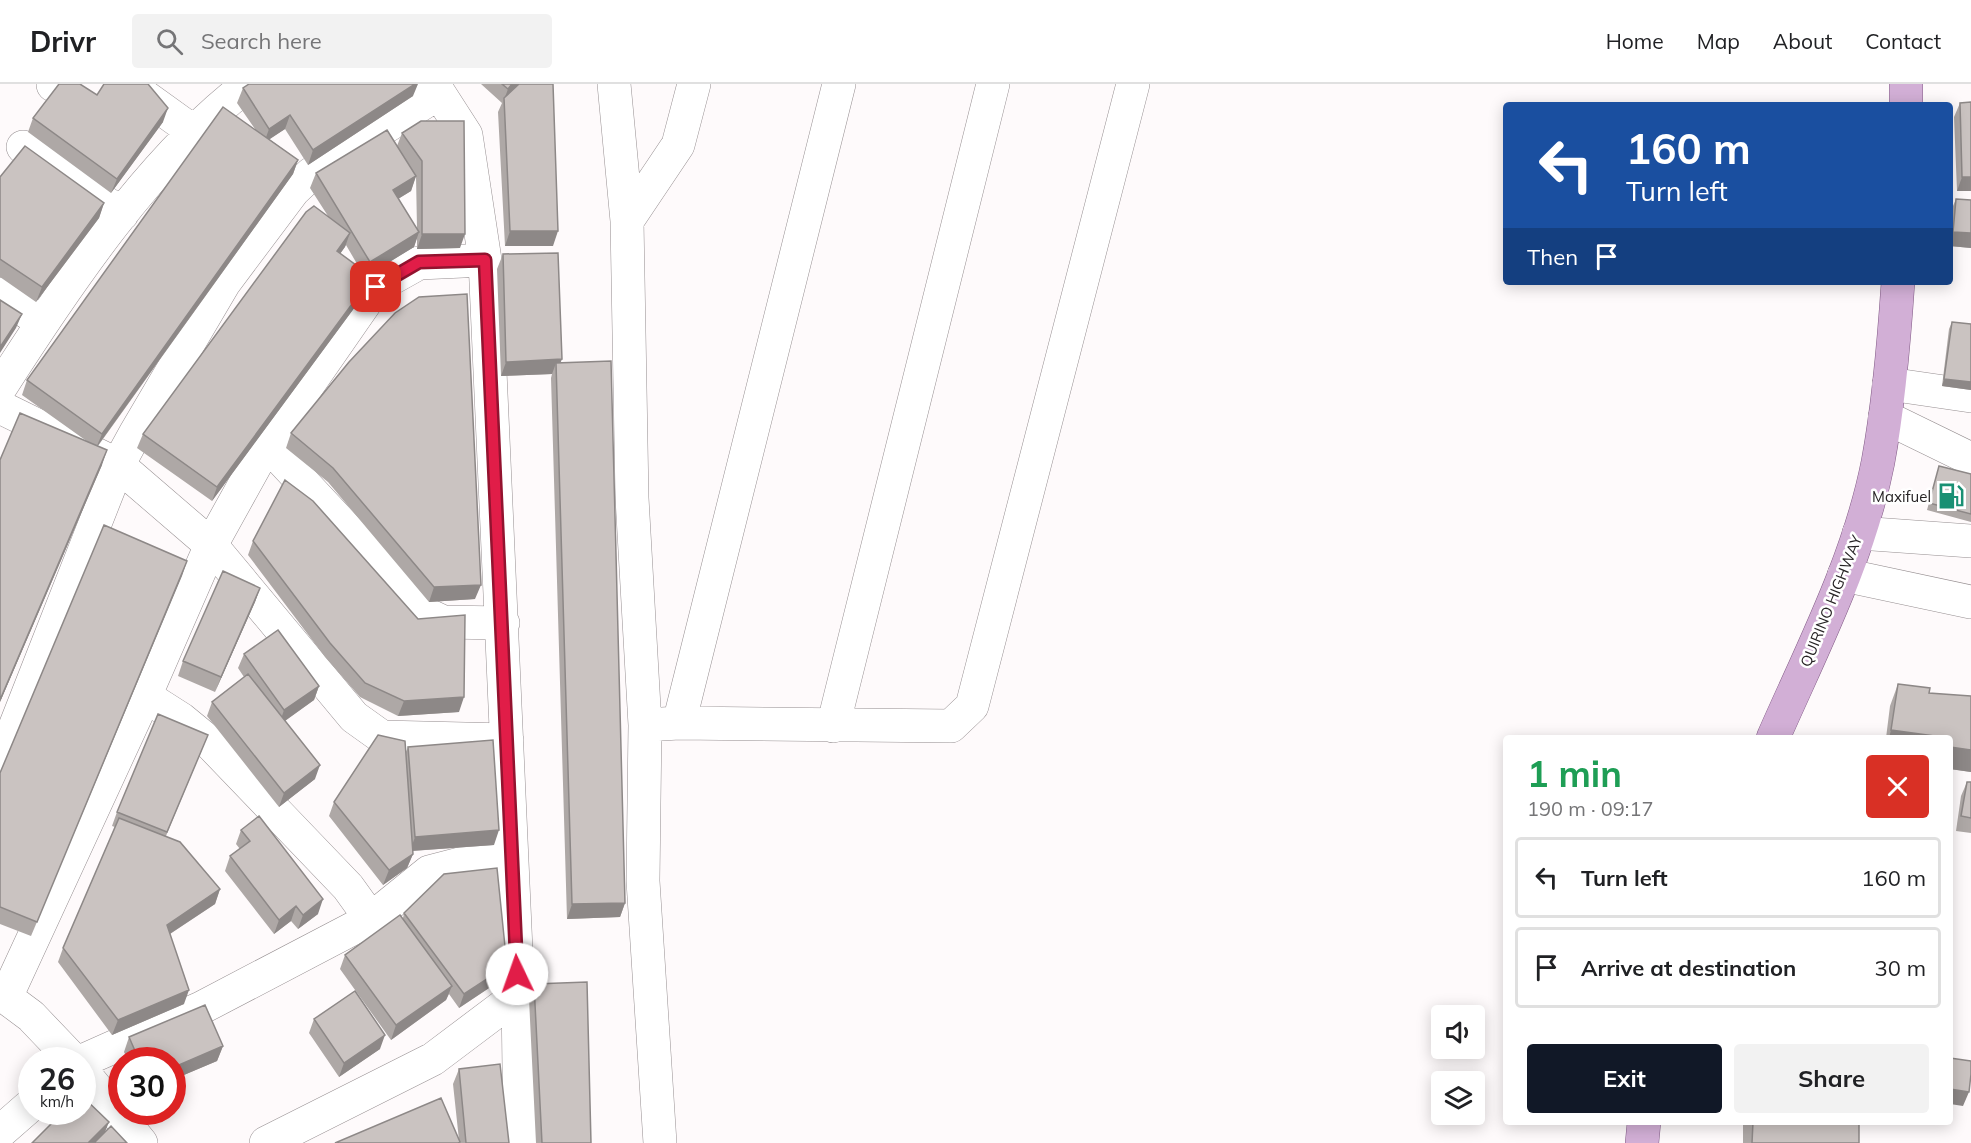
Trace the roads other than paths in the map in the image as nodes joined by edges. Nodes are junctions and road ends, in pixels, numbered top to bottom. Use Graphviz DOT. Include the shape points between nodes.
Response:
graph roads {
  1 [pos="249,84"];
  2 [pos="615,84"];
  3 [pos="694,84"];
  4 [pos="839,84"];
  5 [pos="993,84"];
  6 [pos="1133,84"];
  7 [pos="1906,84"];
  8 [pos="435,88"];
  9 [pos="144,96"];
  10 [pos="1906,102"];
  11 [pos="194,132"];
  12 [pos="23,147"];
  13 [pos="122,214"];
  14 [pos="627,221"];
  15 [pos="485,260"];
  16 [pos="1898,285"];
  17 [pos="0,294"];
  18 [pos="42,322"];
  19 [pos="1889,384"];
  20 [pos="0,388"];
  21 [pos="1971,396"];
  22 [pos="0,407"];
  23 [pos="1885,417"];
  24 [pos="267,444"];
  25 [pos="1971,459"];
  26 [pos="118,465"];
  27 [pos="1858,532"];
  28 [pos="1971,541"];
  29 [pos="211,544"];
  30 [pos="1844,575"];
  31 [pos="1971,602"];
  32 [pos="503,623"];
  33 [pos="145,696"];
  34 [pos="679,723"];
  35 [pos="645,725"];
  36 [pos="832,726"];
  37 [pos="1774,735"];
  38 [pos="507,740"];
  39 [pos="0,765"];
  40 [pos="510,851"];
  41 [pos="371,919"];
  42 [pos="3,995"];
  43 [pos="518,995"];
  44 [pos="62,1047"];
  45 [pos="96,1055"];
  46 [pos="96,1088"];
  47 [pos="18,1116"];
  48 [pos="1644,1125"];
  49 [pos="0,1132"];
  50 [pos="141,1143"];
  51 [pos="266,1143"];
  52 [pos="520,1143"];
  53 [pos="660,1143"];
  54 [pos="1642,1143"];
  1 -- 11 [label="street"];
  2 -- 14 [label="street"];
  3 -- 14 [label="street" via="678,145"];
  4 -- 34 [label="street"];
  5 -- 36 [label="street"];
  6 -- 36 [label="street" via="972,706 951,726"];
  7 -- 10 [label="main road"];
  8 -- 15 [label="street" via="466,135"];
  8 -- 26 [label="street" via="311,174 293,191 224,283"];
  9 -- 11 [label="street"];
  11 -- 13 [label="street"];
  12 -- 13 [label="street"];
  13 -- 18 [label="street"];
  14 -- 35 [label="street" via="632,498"];
  15 -- 24 [label="street" via="419,262 376,287"];
  15 -- 32 [label="street"];
  16 -- 19 [label="main road, QUIRINO HIGHWAY"];
  17 -- 18 [label="street"];
  18 -- 20 [label="street"];
  19 -- 21 [label="street"];
  19 -- 23 [label="main road, QUIRINO HIGHWAY"];
  22 -- 26 [label="street"];
  23 -- 25 [label="street"];
  23 -- 27 [label="main road, QUIRINO HIGHWAY" via="1878,464"];
  24 -- 29 [label="street"];
  24 -- 32 [label="street" via="426,614 443,622"];
  26 -- 29 [label="street"];
  26 -- 39 [label="street"];
  27 -- 28 [label="street"];
  27 -- 30 [label="main road, QUIRINO HIGHWAY"];
  29 -- 33 [label="street"];
  29 -- 38 [label="street" via="354,717 382,737"];
  30 -- 31 [label="street"];
  30 -- 37 [label="main road, QUIRINO HIGHWAY"];
  32 -- 38 [label="street"];
  33 -- 41 [label="street" via="181,718 209,742 348,887"];
  33 -- 42 [label="street"];
  34 -- 35 [label="street"];
  34 -- 36 [label="street"];
  35 -- 53 [label="street" via="643,881"];
  38 -- 40 [label="street"];
  40 -- 41 [label="street" via="429,872"];
  40 -- 43 [label="street"];
  41 -- 45 [label="street" via="201,1008"];
  42 -- 44 [label="street"];
  43 -- 51 [label="street" via="433,1059"];
  43 -- 52 [label="street"];
  46 -- 50 [label="street"];
  47 -- 49 [label="street"];
  48 -- 54 [label="main road"];
}
